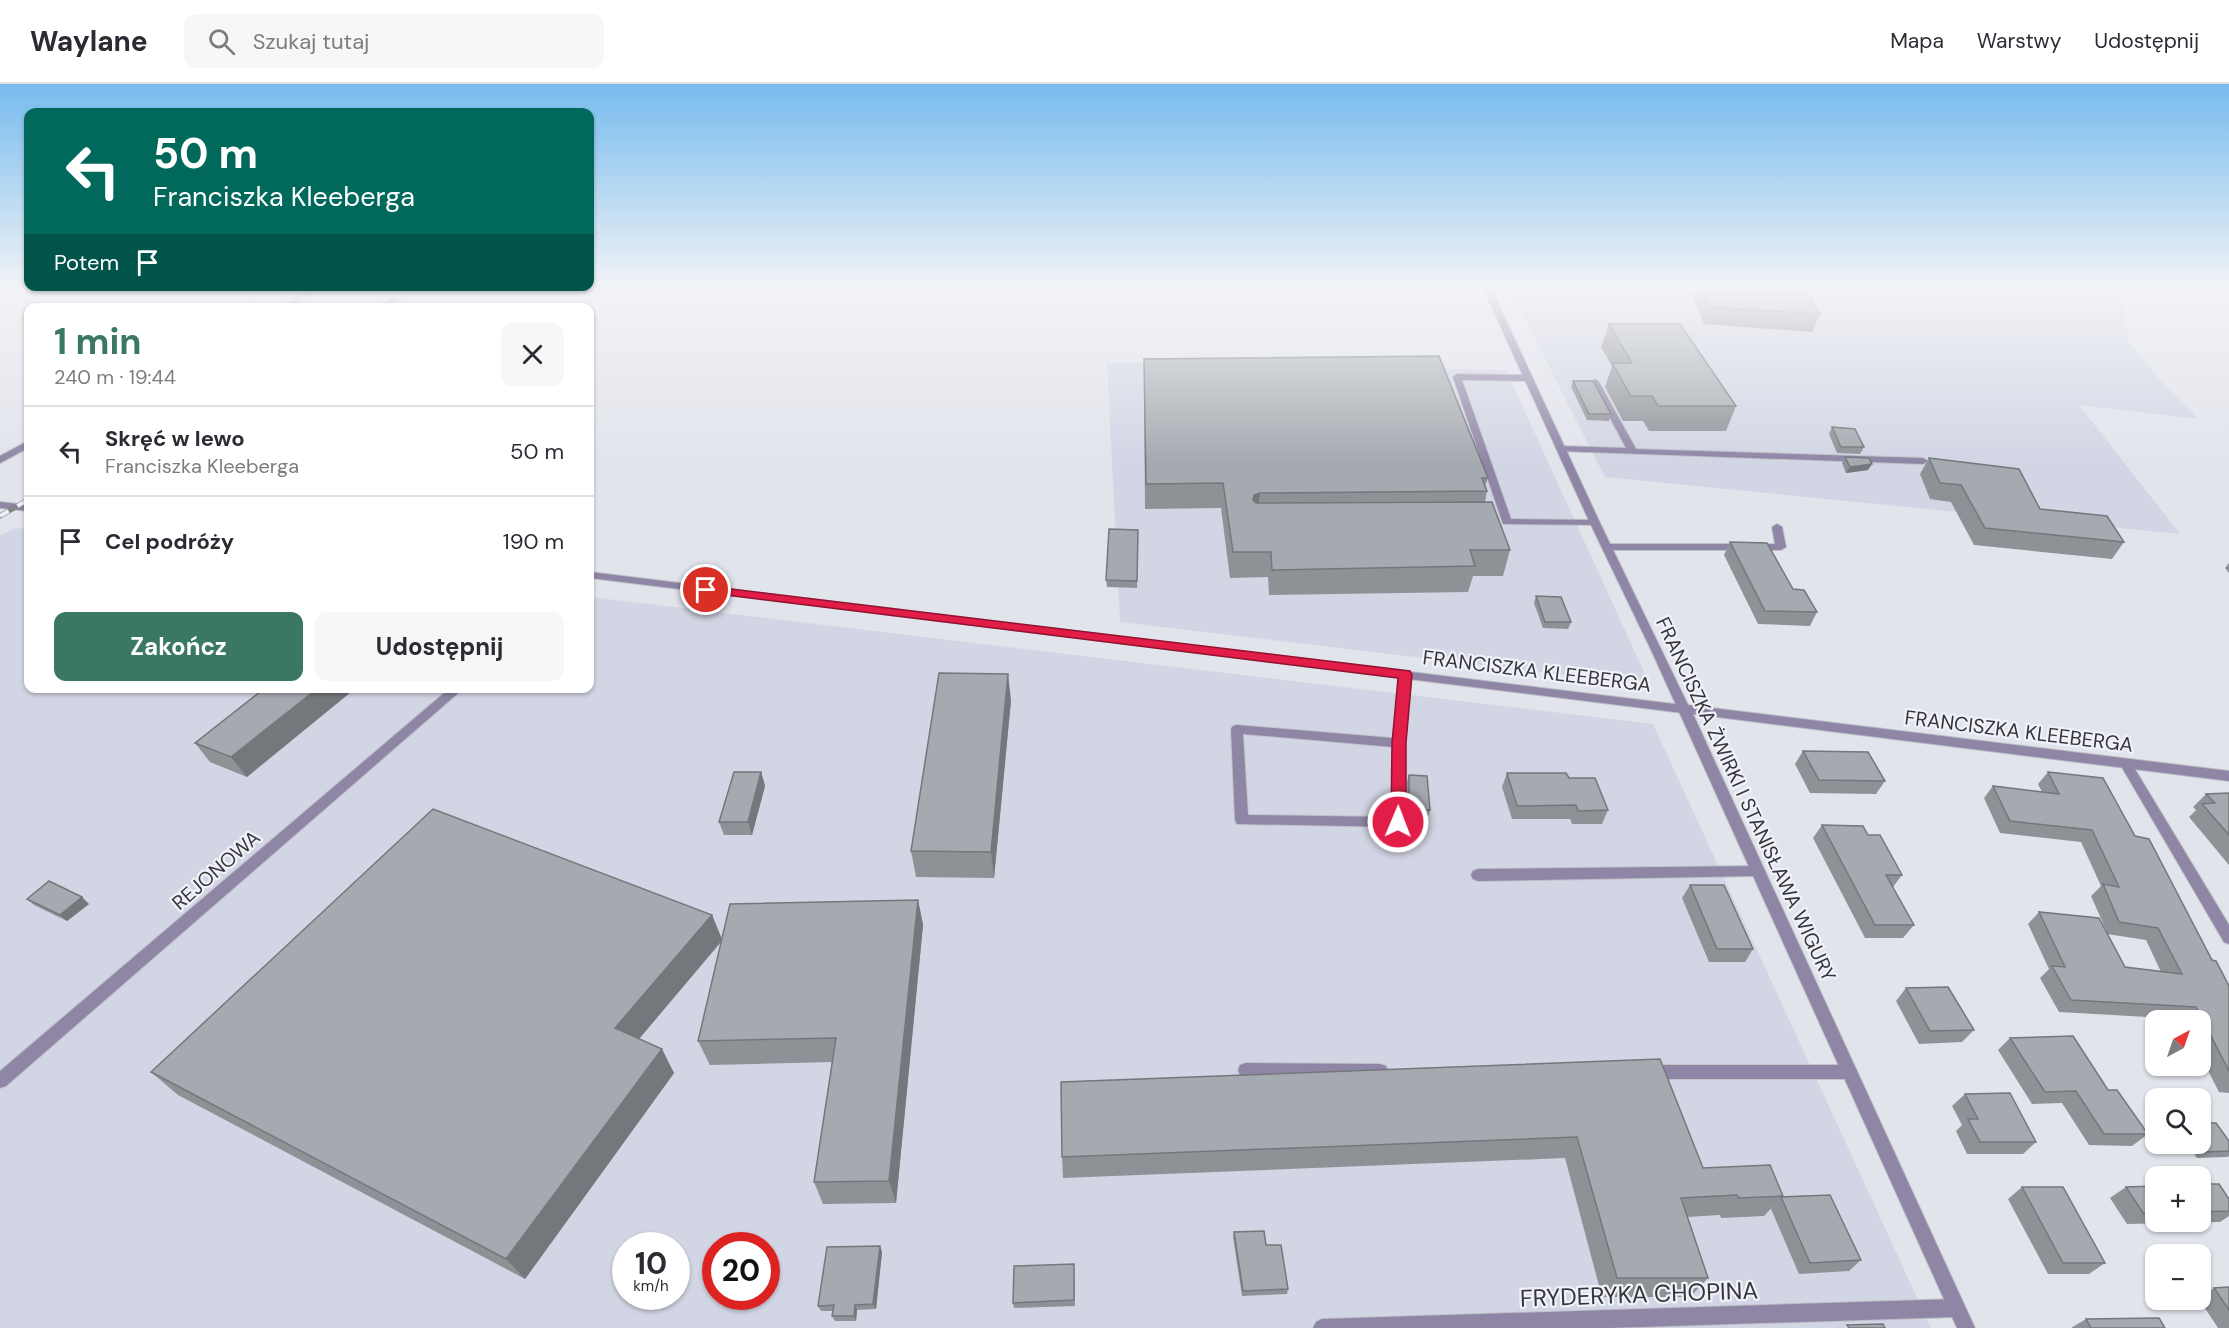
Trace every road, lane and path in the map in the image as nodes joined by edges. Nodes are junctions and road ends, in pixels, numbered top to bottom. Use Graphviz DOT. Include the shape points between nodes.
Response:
graph roads {
  1 [pos="1513,346"];
  2 [pos="1528,378"];
  3 [pos="1595,382"];
  4 [pos="24,446"];
  5 [pos="1561,449"];
  6 [pos="1633,452"];
  7 [pos="0,460"];
  8 [pos="1923,461"];
  9 [pos="0,505"];
  10 [pos="24,508"];
  11 [pos="1595,523"];
  12 [pos="1777,527"];
  13 [pos="1607,547"];
  14 [pos="594,576"];
  15 [pos="1405,675"];
  16 [pos="452,693"];
  17 [pos="1683,709"];
  18 [pos="1399,743"];
  19 [pos="2126,764"];
  20 [pos="2229,776"];
  21 [pos="1758,872"];
  22 [pos="1478,875"];
  23 [pos="2229,938"];
  24 [pos="1246,1070"];
  25 [pos="1400,1071"];
  26 [pos="1636,1072"];
  27 [pos="1849,1072"];
  28 [pos="0,1081"];
  29 [pos="1956,1308"];
  30 [pos="1322,1328"];
  31 [pos="1966,1328"];
  1 -- 2 [label="street, FRANCISZKA ŻWIRKI I STANISŁAWA WIGURY"];
  2 -- 5 [label="street, FRANCISZKA ŻWIRKI I STANISŁAWA WIGURY"];
  2 -- 11 [label="street" via="1457,377 1502,522"];
  3 -- 6 [label="street"];
  4 -- 7 [label="street"];
  5 -- 6 [label="street"];
  5 -- 11 [label="street, FRANCISZKA ŻWIRKI I STANISŁAWA WIGURY"];
  6 -- 8 [label="street"];
  9 -- 10 [label="street"];
  11 -- 13 [label="street, FRANCISZKA ŻWIRKI I STANISŁAWA WIGURY"];
  12 -- 13 [label="street" via="1781,547"];
  13 -- 17 [label="street, FRANCISZKA ŻWIRKI I STANISŁAWA WIGURY"];
  14 -- 15 [label="street, FRANCISZKA KLEEBERGA"];
  15 -- 17 [label="street, FRANCISZKA KLEEBERGA"];
  15 -- 18 [label="street"];
  16 -- 28 [label="street, REJONOWA"];
  17 -- 19 [label="street, FRANCISZKA KLEEBERGA"];
  17 -- 21 [label="street, FRANCISZKA ŻWIRKI I STANISŁAWA WIGURY"];
  18 -- 18 [label="street" via="1237,729 1242,820 1398,822"];
  19 -- 20 [label="street, FRANCISZKA KLEEBERGA"];
  19 -- 23 [label="street"];
  21 -- 22 [label="street"];
  21 -- 27 [label="street, FRANCISZKA ŻWIRKI I STANISŁAWA WIGURY"];
  24 -- 25 [label="street"];
  26 -- 27 [label="street"];
  27 -- 29 [label="street, FRANCISZKA ŻWIRKI I STANISŁAWA WIGURY"];
  29 -- 30 [label="street, FRYDERYKA CHOPINA"];
  29 -- 31 [label="street, FRANCISZKA ŻWIRKI I STANISŁAWA WIGURY"];
}
